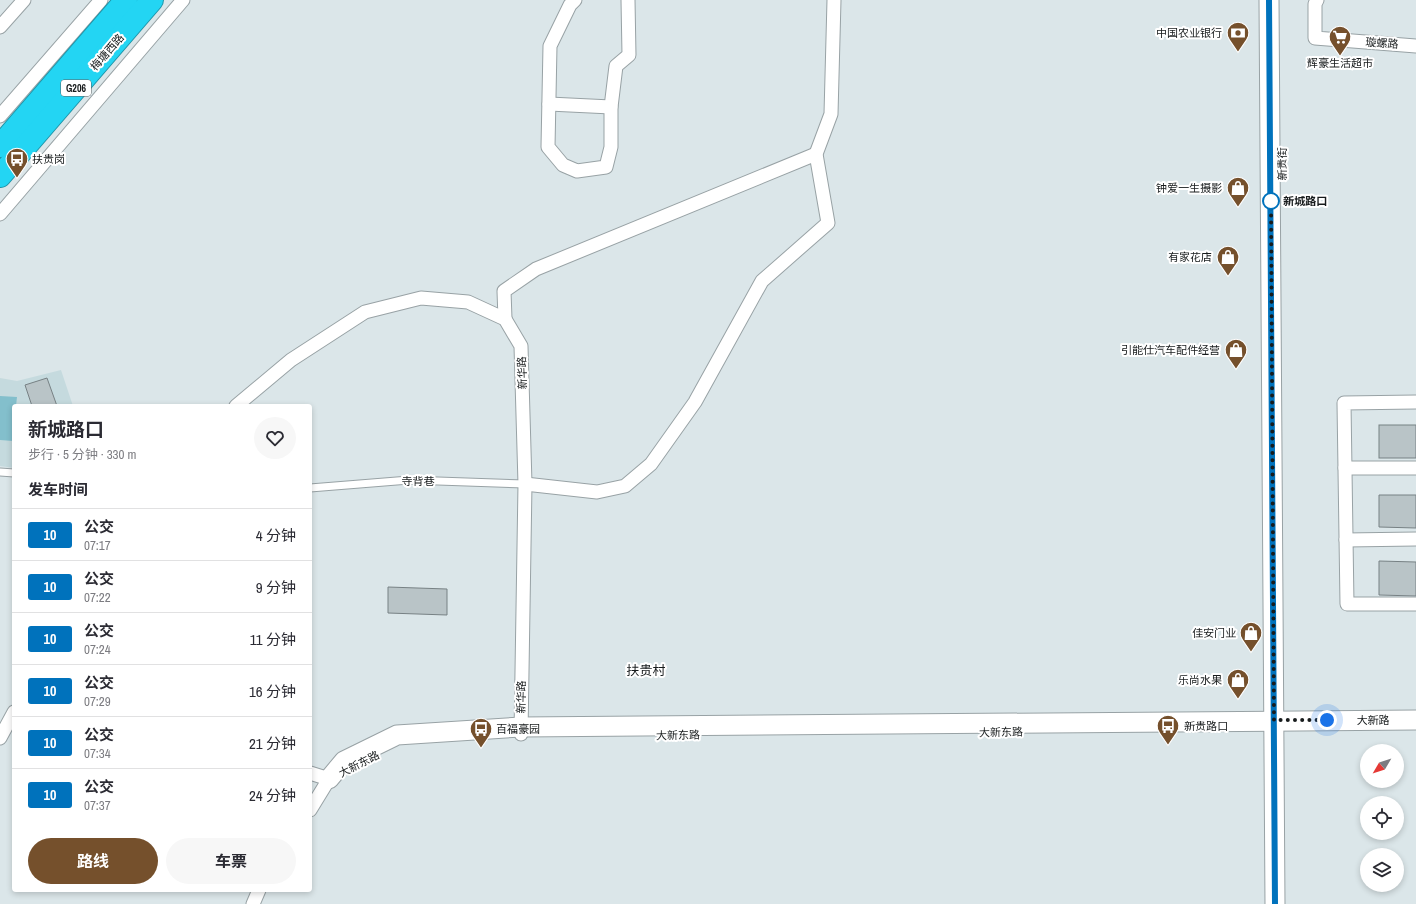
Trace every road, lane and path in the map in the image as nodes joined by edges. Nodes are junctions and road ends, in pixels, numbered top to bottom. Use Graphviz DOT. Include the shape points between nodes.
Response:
graph roads {
  1 [pos="100,0"];
  2 [pos="126,0"];
  3 [pos="152,0"];
  4 [pos="183,0"];
  5 [pos="575,0"];
  6 [pos="628,0"];
  7 [pos="834,0"];
  8 [pos="1269,0"];
  9 [pos="1281,0"];
  10 [pos="1317,0"];
  11 [pos="19,2"];
  12 [pos="0,26"];
  13 [pos="1416,46"];
  14 [pos="549,104"];
  15 [pos="611,107"];
  16 [pos="0,116"];
  17 [pos="0,146"];
  18 [pos="816,154"];
  19 [pos="0,176"];
  20 [pos="0,214"];
  21 [pos="505,319"];
  22 [pos="1416,402"];
  23 [pos="238,404"];
  24 [pos="1345,468"];
  25 [pos="1416,468"];
  26 [pos="0,472"];
  27 [pos="12,473"];
  28 [pos="525,484"];
  29 [pos="312,488"];
  30 [pos="1416,539"];
  31 [pos="1346,540"];
  32 [pos="1416,604"];
  33 [pos="12,716"];
  34 [pos="1416,720"];
  35 [pos="1278,725"];
  36 [pos="1416,730"];
  37 [pos="521,732"];
  38 [pos="0,738"];
  39 [pos="312,775"];
  40 [pos="329,779"];
  41 [pos="312,807"];
  42 [pos="258,892"];
  43 [pos="253,904"];
  44 [pos="1275,904"];
  45 [pos="1284,904"];
  1 -- 16 [label="street"];
  2 -- 17 [label="highway, 梅塘西路 / G206"];
  3 -- 19 [label="highway, 梅塘西路 / G206"];
  4 -- 20 [label="street"];
  5 -- 14 [label="street" via="570,5 550,46"];
  6 -- 15 [label="street" via="629,55 616,66"];
  7 -- 18 [label="street" via="831,114"];
  8 -- 35 [label="street, 新贵街"];
  9 -- 35 [label="street, 新贵街"];
  10 -- 13 [label="street, 璇螺路" via="1315,38"];
  11 -- 12 [label="street"];
  14 -- 15 [label="street"];
  14 -- 15 [label="street" via="548,147 563,166 577,171 606,167 611,147"];
  18 -- 21 [label="street" via="536,269 504,290"];
  18 -- 28 [label="street" via="828,223 762,281 695,402 651,464 625,486 597,492"];
  21 -- 23 [label="street" via="468,302 421,298 365,312 291,360"];
  21 -- 28 [label="street, 新华路" via="521,346"];
  22 -- 24 [label="street" via="1344,403"];
  24 -- 25 [label="street"];
  24 -- 31 [label="street"];
  26 -- 27 [label="lane"];
  28 -- 29 [label="lane, 寺背巷" via="409,480"];
  28 -- 37 [label="street, 新华路"];
  30 -- 31 [label="street"];
  31 -- 32 [label="street" via="1347,604"];
  33 -- 38 [label="street"];
  34 -- 35 [label="street, 大新路"];
  35 -- 36 [label="street, 大新路"];
  35 -- 37 [label="street, 大新东路"];
  35 -- 44 [label="street, 新贵街"];
  35 -- 45 [label="street, 新贵街"];
  37 -- 40 [label="street, 大新东路" via="398,744"];
  39 -- 40 [label="street"];
  40 -- 41 [label="street"];
  42 -- 43 [label="street"];
}
